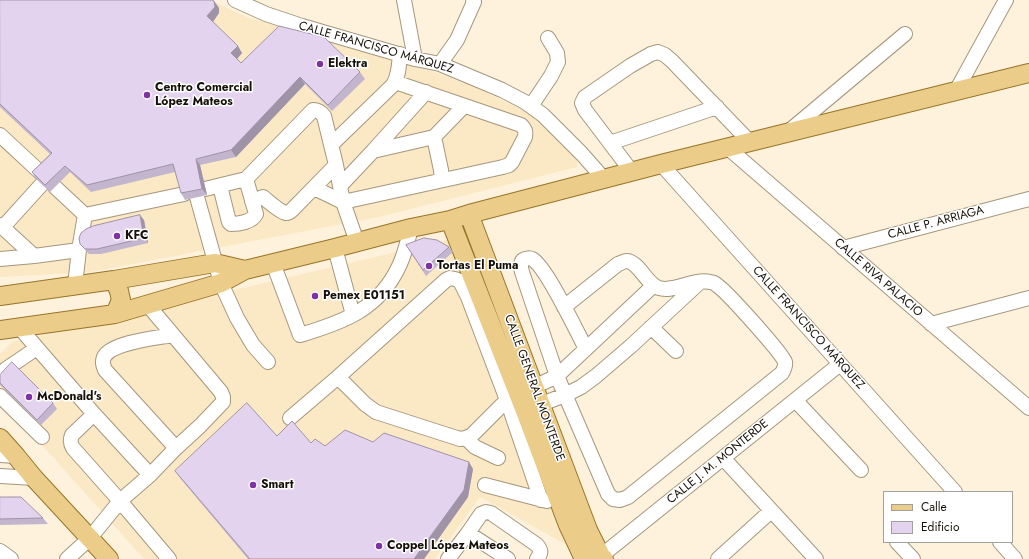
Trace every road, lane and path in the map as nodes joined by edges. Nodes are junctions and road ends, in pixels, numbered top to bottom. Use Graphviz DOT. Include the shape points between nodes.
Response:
graph roads {
  1 [pos="235,0"];
  2 [pos="404,0"];
  3 [pos="473,0"];
  4 [pos="1006,0"];
  5 [pos="905,34"];
  6 [pos="548,38"];
  7 [pos="400,54"];
  8 [pos="416,59"];
  9 [pos="440,64"];
  10 [pos="1029,73"];
  11 [pos="395,82"];
  12 [pos="956,91"];
  13 [pos="426,92"];
  14 [pos="464,106"];
  15 [pos="531,106"];
  16 [pos="717,107"];
  17 [pos="787,133"];
  18 [pos="0,135"];
  19 [pos="434,137"];
  20 [pos="750,142"];
  21 [pos="610,143"];
  22 [pos="331,145"];
  23 [pos="728,148"];
  24 [pos="373,151"];
  25 [pos="661,164"];
  26 [pos="336,165"];
  27 [pos="632,172"];
  28 [pos="246,179"];
  29 [pos="604,179"];
  30 [pos="442,180"];
  31 [pos="46,182"];
  32 [pos="220,186"];
  33 [pos="340,186"];
  34 [pos="314,188"];
  35 [pos="195,193"];
  36 [pos="1029,199"];
  37 [pos="252,201"];
  38 [pos="343,202"];
  39 [pos="469,214"];
  40 [pos="85,215"];
  41 [pos="450,220"];
  42 [pos="1,226"];
  43 [pos="412,228"];
  44 [pos="357,242"];
  45 [pos="335,248"];
  46 [pos="843,248"];
  47 [pos="79,250"];
  48 [pos="34,256"];
  49 [pos="0,259"];
  50 [pos="215,263"];
  51 [pos="273,263"];
  52 [pos="245,270"];
  53 [pos="114,280"];
  54 [pos="702,280"];
  55 [pos="221,283"];
  56 [pos="75,285"];
  57 [pos="653,286"];
  58 [pos="0,296"];
  59 [pos="1029,298"];
  60 [pos="147,304"];
  61 [pos="564,306"];
  62 [pos="115,314"];
  63 [pos="353,315"];
  64 [pos="931,324"];
  65 [pos="19,327"];
  66 [pos="651,327"];
  67 [pos="0,330"];
  68 [pos="173,334"];
  69 [pos="37,348"];
  70 [pos="586,349"];
  71 [pos="676,351"];
  72 [pos="268,362"];
  73 [pos="840,364"];
  74 [pos="0,376"];
  75 [pos="557,376"];
  76 [pos="338,377"];
  77 [pos="565,395"];
  78 [pos="0,396"];
  79 [pos="795,400"];
  80 [pos="523,402"];
  81 [pos="1029,408"];
  82 [pos="94,414"];
  83 [pos="290,418"];
  84 [pos="42,438"];
  85 [pos="466,438"];
  86 [pos="4,446"];
  87 [pos="176,448"];
  88 [pos="498,458"];
  89 [pos="723,458"];
  90 [pos="861,470"];
  91 [pos="150,474"];
  92 [pos="0,476"];
  93 [pos="34,478"];
  94 [pos="485,485"];
  95 [pos="954,491"];
  96 [pos="541,500"];
  97 [pos="120,501"];
  98 [pos="559,502"];
  99 [pos="771,511"];
  100 [pos="468,533"];
  101 [pos="90,538"];
  102 [pos="898,543"];
  103 [pos="1001,543"];
  104 [pos="0,551"];
  105 [pos="590,555"];
  106 [pos="11,559"];
  107 [pos="67,559"];
  108 [pos="109,559"];
  109 [pos="170,559"];
  110 [pos="448,559"];
  111 [pos="508,559"];
  112 [pos="537,559"];
  113 [pos="718,559"];
  114 [pos="816,559"];
  115 [pos="913,559"];
  116 [pos="1015,559"];
  1 -- 7 [label="street, CALLE FRANCISCO MÁRQUEZ" via="302,26"];
  2 -- 8 [label="street"];
  3 -- 9 [label="street" via="457,40"];
  4 -- 12 [label="street"];
  5 -- 17 [label="street"];
  6 -- 15 [label="street" via="557,53 558,62 552,76"];
  7 -- 8 [label="street, CALLE FRANCISCO MÁRQUEZ"];
  7 -- 11 [label="street"];
  8 -- 9 [label="street, CALLE FRANCISCO MÁRQUEZ"];
  9 -- 15 [label="street, CALLE FRANCISCO MÁRQUEZ" via="502,90"];
  10 -- 12 [label="main road"];
  11 -- 13 [label="street"];
  11 -- 22 [label="street"];
  12 -- 17 [label="main road"];
  13 -- 14 [label="street"];
  13 -- 24 [label="street"];
  14 -- 19 [label="street"];
  14 -- 30 [label="street" via="521,125 525,129 525,137 509,165"];
  15 -- 29 [label="street, CALLE FRANCISCO MÁRQUEZ" via="543,115"];
  16 -- 20 [label="street"];
  16 -- 21 [label="street"];
  16 -- 21 [label="street" via="665,55 658,52 651,54 585,97 582,103"];
  17 -- 20 [label="main road"];
  18 -- 31 [label="street"];
  19 -- 24 [label="street"];
  19 -- 30 [label="street"];
  20 -- 23 [label="main road"];
  21 -- 27 [label="street"];
  22 -- 26 [label="street"];
  22 -- 28 [label="street" via="324,116 321,112 313,110"];
  23 -- 25 [label="main road"];
  23 -- 46 [label="street, CALLE RIVA PALACIO"];
  24 -- 33 [label="street"];
  25 -- 27 [label="main road"];
  25 -- 73 [label="street, CALLE FRANCISCO MÁRQUEZ"];
  26 -- 33 [label="street"];
  26 -- 34 [label="street"];
  27 -- 29 [label="main road"];
  28 -- 32 [label="street"];
  28 -- 37 [label="street"];
  29 -- 39 [label="main road"];
  30 -- 38 [label="street"];
  31 -- 40 [label="street"];
  31 -- 42 [label="street"];
  32 -- 35 [label="street"];
  32 -- 37 [label="street" via="231,224 252,220 255,217"];
  33 -- 38 [label="street"];
  34 -- 37 [label="street" via="288,213 281,211 263,197"];
  34 -- 38 [label="street"];
  35 -- 40 [label="street"];
  35 -- 50 [label="street"];
  36 -- 46 [label="street, CALLE P. ARRIAGA"];
  38 -- 44 [label="street"];
  39 -- 41 [label="main road"];
  39 -- 80 [label="main road, CALLE GENERAL MONTERDE"];
  40 -- 47 [label="street"];
  41 -- 43 [label="main road"];
  41 -- 80 [label="main road, CALLE GENERAL MONTERDE"];
  42 -- 48 [label="street"];
  43 -- 44 [label="main road"];
  43 -- 63 [label="street" via="400,264 388,286 375,300"];
  44 -- 45 [label="main road"];
  45 -- 51 [label="main road"];
  45 -- 63 [label="street"];
  46 -- 64 [label="street, CALLE RIVA PALACIO"];
  47 -- 48 [label="street"];
  47 -- 56 [label="street"];
  48 -- 49 [label="street"];
  50 -- 52 [label="main road"];
  50 -- 53 [label="main road"];
  50 -- 55 [label="street"];
  51 -- 52 [label="main road"];
  51 -- 63 [label="street" via="300,335"];
  52 -- 55 [label="main road"];
  53 -- 56 [label="main road"];
  53 -- 62 [label="main road" via="121,300"];
  54 -- 57 [label="street" via="666,289"];
  54 -- 66 [label="street"];
  54 -- 77 [label="street" via="711,282 724,291 775,347 785,362 782,373 628,497 620,500 613,499 608,494"];
  55 -- 60 [label="main road"];
  55 -- 72 [label="street" via="236,318"];
  56 -- 58 [label="main road"];
  57 -- 61 [label="street" via="634,265 624,261"];
  57 -- 70 [label="street"];
  59 -- 64 [label="street"];
  60 -- 62 [label="main road"];
  60 -- 68 [label="street"];
  61 -- 70 [label="street"];
  61 -- 75 [label="street" via="541,267 532,259 527,258 523,261 522,272"];
  62 -- 65 [label="main road"];
  64 -- 81 [label="street, CALLE RIVA PALACIO"];
  65 -- 67 [label="main road"];
  65 -- 69 [label="street"];
  66 -- 71 [label="street"];
  66 -- 77 [label="street" via="596,376"];
  68 -- 87 [label="street" via="223,397 220,406"];
  68 -- 87 [label="street" via="127,343 112,350 103,362 105,370"];
  69 -- 74 [label="street"];
  69 -- 82 [label="street"];
  70 -- 75 [label="street"];
  73 -- 79 [label="street, CALLE J. M. MONTERDE"];
  73 -- 95 [label="street, CALLE FRANCISCO MÁRQUEZ"];
  75 -- 77 [label="street"];
  75 -- 80 [label="street"];
  76 -- 80 [label="street" via="446,280 455,278 460,281"];
  76 -- 83 [label="street"];
  76 -- 85 [label="street" via="376,412 460,439"];
  77 -- 80 [label="street"];
  78 -- 84 [label="street"];
  79 -- 89 [label="street, CALLE J. M. MONTERDE"];
  79 -- 90 [label="street"];
  80 -- 85 [label="street"];
  80 -- 96 [label="street"];
  80 -- 98 [label="main road, CALLE GENERAL MONTERDE"];
  80 -- 105 [label="main road, CALLE GENERAL MONTERDE" via="588,530"];
  82 -- 91 [label="street"];
  82 -- 97 [label="street" via="72,435 70,444"];
  85 -- 88 [label="street" via="475,447"];
  86 -- 93 [label="main road"];
  87 -- 91 [label="street"];
  89 -- 99 [label="street"];
  89 -- 105 [label="street, CALLE J. M. MONTERDE"];
  91 -- 97 [label="street"];
  92 -- 93 [label="street"];
  93 -- 101 [label="main road"];
  94 -- 96 [label="street"];
  96 -- 98 [label="street"];
  97 -- 101 [label="street"];
  97 -- 109 [label="street"];
  98 -- 105 [label="main road, CALLE GENERAL MONTERDE"];
  99 -- 113 [label="street"];
  99 -- 114 [label="street"];
  100 -- 110 [label="street"];
  100 -- 111 [label="street"];
  100 -- 112 [label="street" via="481,514 490,513 537,545 541,554"];
  101 -- 107 [label="street"];
  101 -- 108 [label="main road"];
  102 -- 115 [label="street"];
  103 -- 116 [label="street"];
  104 -- 106 [label="street"];
}
